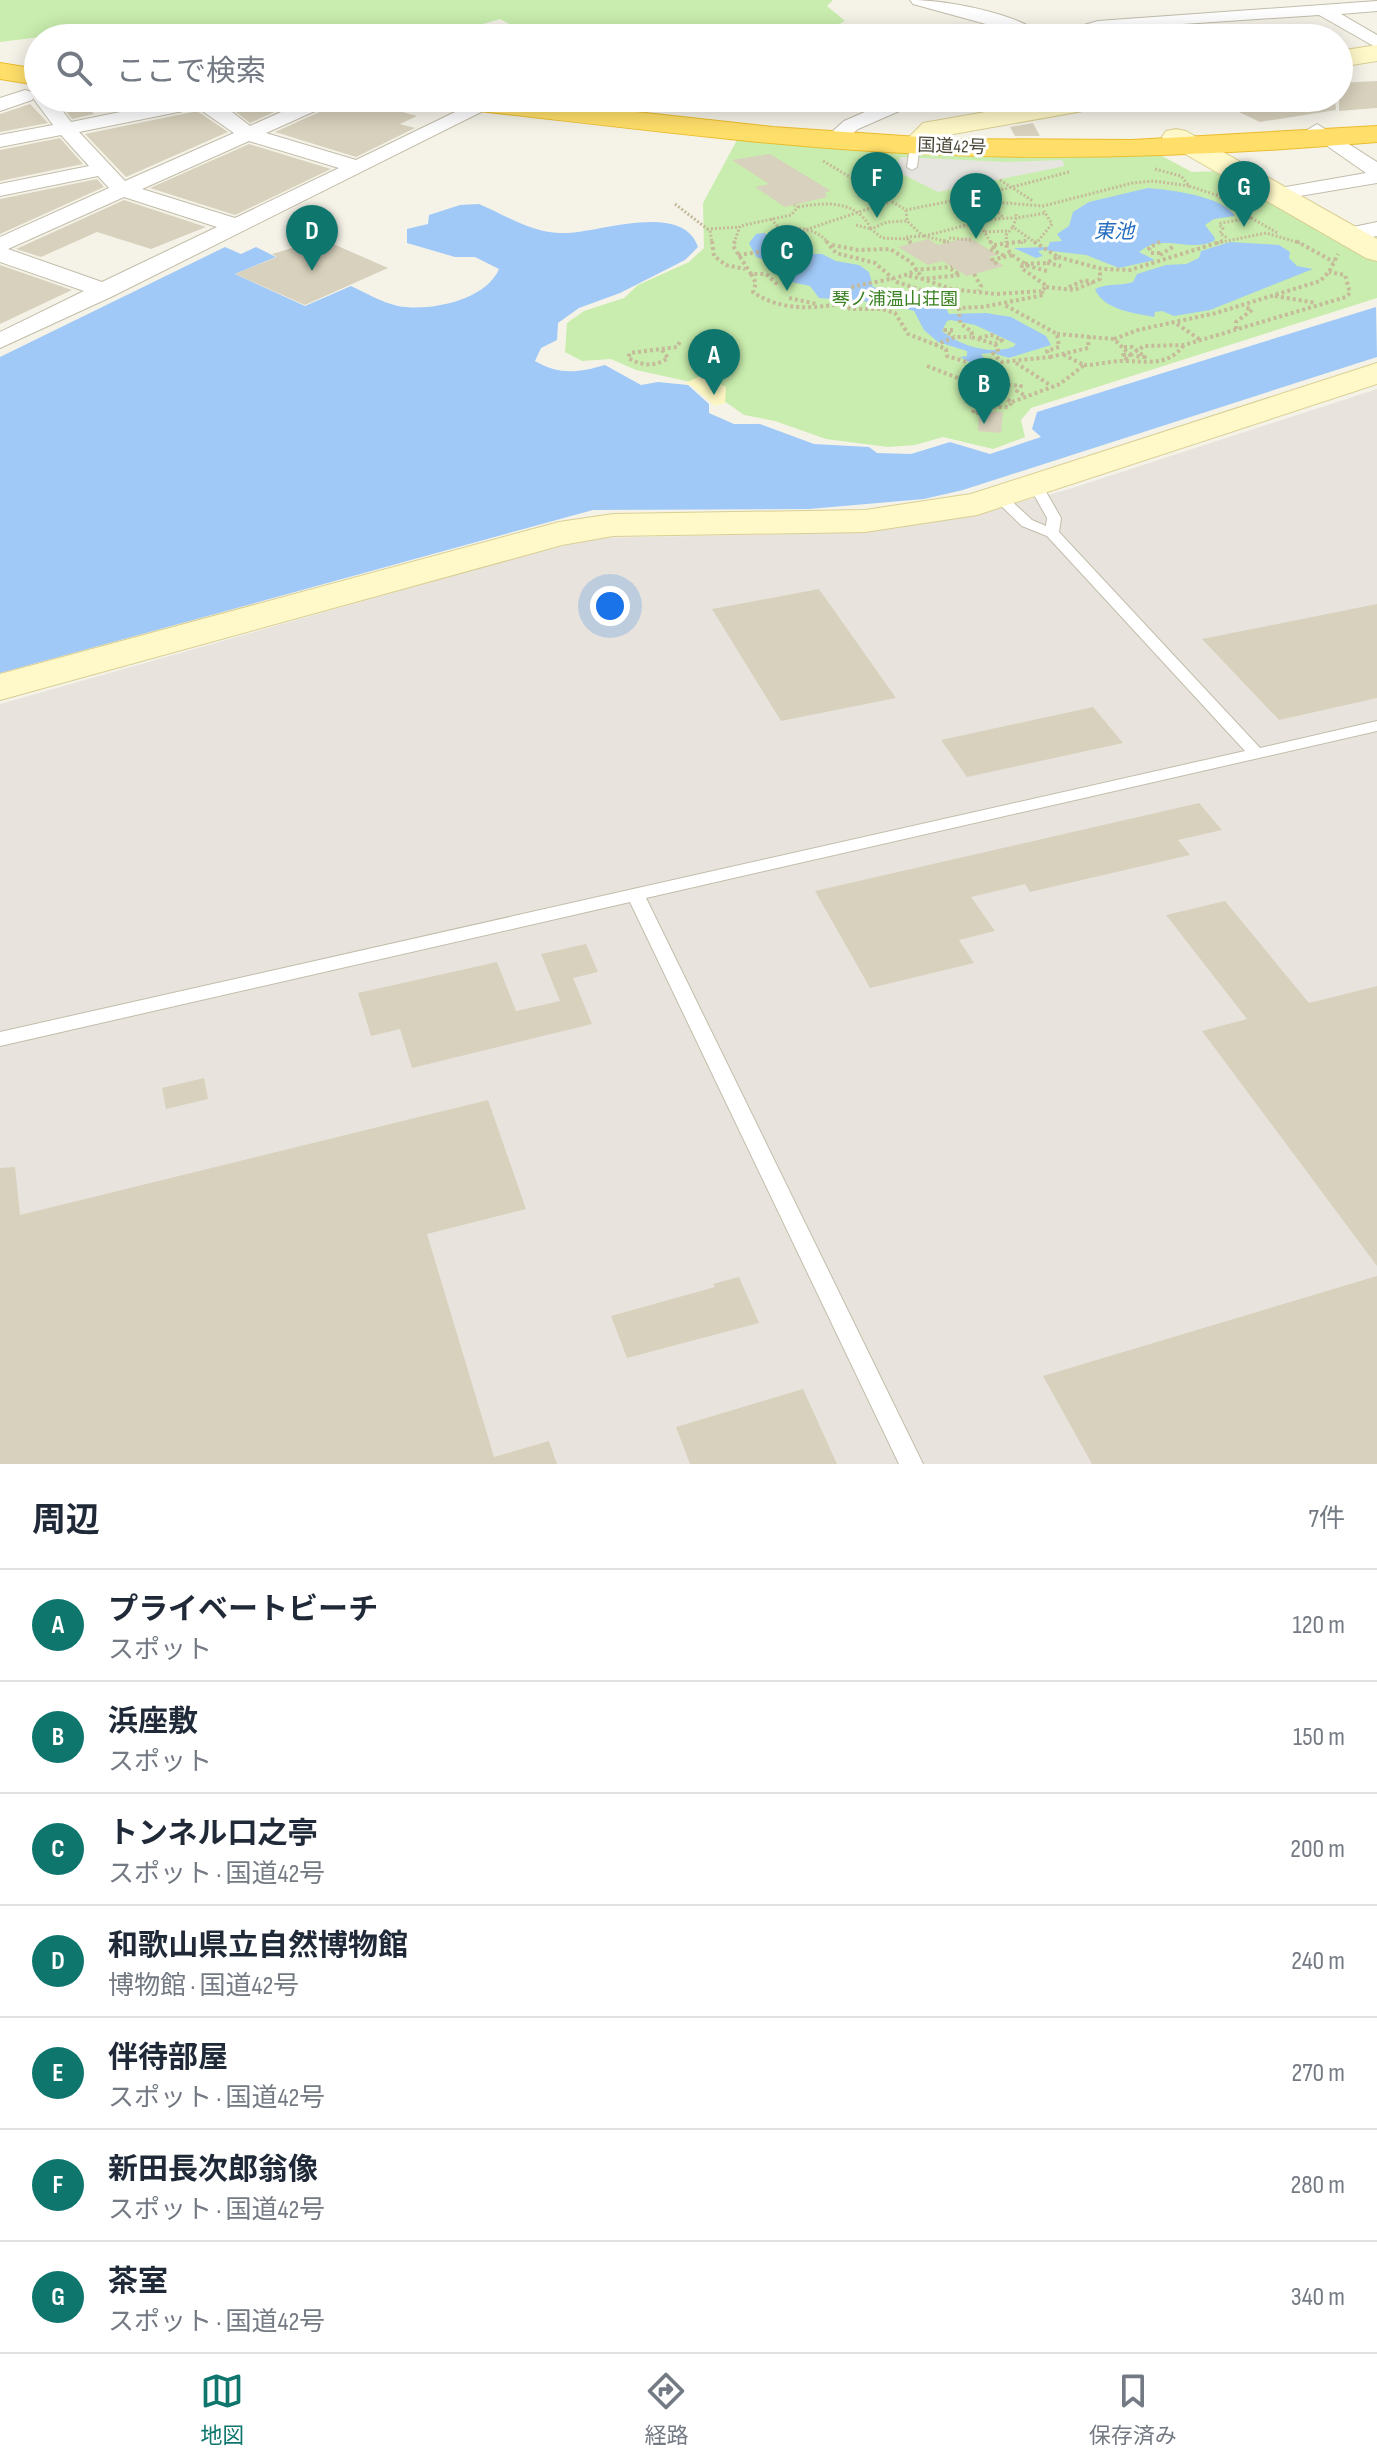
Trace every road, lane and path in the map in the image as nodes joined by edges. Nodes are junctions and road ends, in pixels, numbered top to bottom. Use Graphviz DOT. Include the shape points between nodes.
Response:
graph roads {
  1 [pos="919,0"];
  2 [pos="1197,0"];
  3 [pos="1118,4"];
  4 [pos="1366,5"];
  5 [pos="1323,10"];
  6 [pos="1223,17"];
  7 [pos="1153,21"];
  8 [pos="1006,24"];
  9 [pos="1120,24"];
  10 [pos="1346,24"];
  11 [pos="1353,28"];
  12 [pos="1377,43"];
  13 [pos="1377,53"];
  14 [pos="1353,57"];
  15 [pos="0,71"];
  16 [pos="24,94"];
  17 [pos="46,112"];
  18 [pos="147,112"];
  19 [pos="220,112"];
  20 [pos="297,112"];
  21 [pos="471,112"];
  22 [pos="593,112"];
  23 [pos="606,112"];
  24 [pos="881,112"];
  25 [pos="1031,112"];
  26 [pos="1377,125"];
  27 [pos="66,129"];
  28 [pos="248,134"];
  29 [pos="1322,134"];
  30 [pos="1377,134"];
  31 [pos="836,137"];
  32 [pos="802,138"];
  33 [pos="0,141"];
  34 [pos="1183,142"];
  35 [pos="917,150"];
  36 [pos="357,167"];
  37 [pos="1150,167"];
  38 [pos="103,169"];
  39 [pos="1076,170"];
  40 [pos="1377,171"];
  41 [pos="1377,177"];
  42 [pos="1000,180"];
  43 [pos="1011,186"];
  44 [pos="1189,186"];
  45 [pos="0,190"];
  46 [pos="122,190"];
  47 [pos="1276,194"];
  48 [pos="981,195"];
  49 [pos="1216,195"];
  50 [pos="1239,195"];
  51 [pos="890,201"];
  52 [pos="994,202"];
  53 [pos="675,204"];
  54 [pos="1036,204"];
  55 [pos="906,210"];
  56 [pos="860,212"];
  57 [pos="1046,213"];
  58 [pos="1016,216"];
  59 [pos="1003,217"];
  60 [pos="1251,218"];
  61 [pos="771,219"];
  62 [pos="971,220"];
  63 [pos="907,221"];
  64 [pos="856,225"];
  65 [pos="977,225"];
  66 [pos="1209,225"];
  67 [pos="237,226"];
  68 [pos="740,226"];
  69 [pos="1013,227"];
  70 [pos="779,228"];
  71 [pos="707,229"];
  72 [pos="871,229"];
  73 [pos="1221,229"];
  74 [pos="1377,229"];
  75 [pos="805,230"];
  76 [pos="1230,230"];
  77 [pos="1007,231"];
  78 [pos="985,232"];
  79 [pos="944,233"];
  80 [pos="1282,235"];
  81 [pos="923,236"];
  82 [pos="794,238"];
  83 [pos="1227,238"];
  84 [pos="905,239"];
  85 [pos="1028,239"];
  86 [pos="780,240"];
  87 [pos="971,240"];
  88 [pos="1038,241"];
  89 [pos="1161,241"];
  90 [pos="1344,241"];
  91 [pos="950,242"];
  92 [pos="911,243"];
  93 [pos="0,245"];
  94 [pos="832,245"];
  95 [pos="1006,245"];
  96 [pos="1174,246"];
  97 [pos="772,249"];
  98 [pos="993,249"];
  99 [pos="863,251"];
  100 [pos="1170,251"];
  101 [pos="1377,252"];
  102 [pos="1160,253"];
  103 [pos="1182,253"];
  104 [pos="0,254"];
  105 [pos="738,255"];
  106 [pos="1009,256"];
  107 [pos="1080,256"];
  108 [pos="1058,257"];
  109 [pos="861,258"];
  110 [pos="1069,261"];
  111 [pos="1164,262"];
  112 [pos="1334,262"];
  113 [pos="1046,263"];
  114 [pos="997,264"];
  115 [pos="1023,264"];
  116 [pos="1061,266"];
  117 [pos="746,269"];
  118 [pos="915,270"];
  119 [pos="1047,271"];
  120 [pos="1100,271"];
  121 [pos="1329,272"];
  122 [pos="751,274"];
  123 [pos="974,274"];
  124 [pos="909,276"];
  125 [pos="890,277"];
  126 [pos="923,279"];
  127 [pos="1094,284"];
  128 [pos="778,285"];
  129 [pos="1069,287"];
  130 [pos="1018,288"];
  131 [pos="1043,289"];
  132 [pos="105,291"];
  133 [pos="979,291"];
  134 [pos="1026,293"];
  135 [pos="1275,296"];
  136 [pos="845,301"];
  137 [pos="1317,303"];
  138 [pos="776,304"];
  139 [pos="1002,304"];
  140 [pos="818,305"];
  141 [pos="1245,307"];
  142 [pos="959,308"];
  143 [pos="1176,324"];
  144 [pos="1236,329"];
  145 [pos="953,330"];
  146 [pos="1057,334"];
  147 [pos="1089,336"];
  148 [pos="971,337"];
  149 [pos="953,338"];
  150 [pos="979,338"];
  151 [pos="1114,339"];
  152 [pos="681,340"];
  153 [pos="1200,340"];
  154 [pos="0,341"];
  155 [pos="936,344"];
  156 [pos="1184,345"];
  157 [pos="1123,348"];
  158 [pos="662,350"];
  159 [pos="996,351"];
  160 [pos="1064,355"];
  161 [pos="1130,355"];
  162 [pos="1050,357"];
  163 [pos="1128,361"];
  164 [pos="1015,362"];
  165 [pos="1084,365"];
  166 [pos="927,366"];
  167 [pos="1377,373"];
  168 [pos="991,385"];
  169 [pos="1053,386"];
  170 [pos="1024,395"];
  171 [pos="1012,402"];
  172 [pos="979,413"];
  173 [pos="1036,486"];
  174 [pos="999,497"];
  175 [pos="1052,533"];
  176 [pos="0,687"];
  177 [pos="1377,726"];
  178 [pos="1256,753"];
  179 [pos="636,895"];
  180 [pos="0,1039"];
  181 [pos="911,1464"];
  1 -- 8 [label="street"];
  2 -- 6 [label="street"];
  3 -- 7 [label="street"];
  4 -- 5 [label="street"];
  5 -- 6 [label="street"];
  5 -- 10 [label="street"];
  6 -- 7 [label="street"];
  7 -- 9 [label="street"];
  11 -- 12 [label="street"];
  13 -- 14 [label="street"];
  15 -- 16 [label="highway"];
  17 -- 27 [label="street"];
  18 -- 27 [label="street"];
  19 -- 28 [label="street"];
  20 -- 28 [label="street"];
  21 -- 36 [label="street"];
  22 -- 32 [label="highway, 国道42号"];
  23 -- 31 [label="highway, 国道42号"];
  24 -- 31 [label="street"];
  25 -- 35 [label="street" via="933,129"];
  26 -- 29 [label="highway, 国道42号"];
  27 -- 33 [label="street"];
  27 -- 38 [label="street"];
  28 -- 36 [label="street"];
  28 -- 46 [label="street"];
  29 -- 30 [label="highway, 国道42号"];
  29 -- 34 [label="highway, 国道42号"];
  29 -- 40 [label="street"];
  31 -- 32 [label="highway, 国道42号"];
  31 -- 35 [label="highway, 国道42号"];
  32 -- 51 [label="path" via="809,153"];
  34 -- 35 [label="highway, 国道42号"];
  34 -- 47 [label="street"];
  36 -- 67 [label="street"];
  37 -- 44 [label="path" via="1181,176"];
  38 -- 45 [label="street"];
  38 -- 46 [label="street"];
  39 -- 43 [label="path"];
  41 -- 47 [label="street"];
  42 -- 43 [label="path"];
  43 -- 48 [label="path"];
  43 -- 54 [label="path"];
  44 -- 49 [label="path"];
  44 -- 54 [label="path" via="1132,183"];
  46 -- 67 [label="street"];
  46 -- 93 [label="street"];
  47 -- 90 [label="street"];
  48 -- 52 [label="path"];
  48 -- 55 [label="path"];
  49 -- 50 [label="path"];
  49 -- 60 [label="path"];
  51 -- 55 [label="path"];
  51 -- 56 [label="path"];
  52 -- 54 [label="path"];
  52 -- 59 [label="path"];
  53 -- 71 [label="path"];
  54 -- 57 [label="path"];
  55 -- 63 [label="path"];
  56 -- 61 [label="path" via="828,204 796,206 791,215"];
  56 -- 72 [label="path"];
  56 -- 75 [label="path"];
  57 -- 58 [label="path"];
  57 -- 88 [label="path" via="1052,224"];
  58 -- 59 [label="path"];
  58 -- 69 [label="path"];
  59 -- 65 [label="path"];
  60 -- 73 [label="path" via="1221,223"];
  60 -- 80 [label="path"];
  61 -- 68 [label="path"];
  61 -- 70 [label="path"];
  62 -- 65 [label="path"];
  63 -- 72 [label="path"];
  63 -- 81 [label="path"];
  64 -- 72 [label="path"];
  65 -- 78 [label="path"];
  65 -- 79 [label="path"];
  66 -- 73 [label="path"];
  67 -- 132 [label="street"];
  68 -- 71 [label="path"];
  68 -- 105 [label="path" via="733,246"];
  69 -- 77 [label="path"];
  69 -- 85 [label="path"];
  70 -- 75 [label="path"];
  70 -- 86 [label="path" via="771,232"];
  71 -- 117 [label="path" via="714,256"];
  72 -- 84 [label="path" via="885,240"];
  73 -- 76 [label="path"];
  73 -- 83 [label="path"];
  74 -- 90 [label="street"];
  75 -- 82 [label="path"];
  75 -- 94 [label="path"];
  77 -- 78 [label="path"];
  77 -- 95 [label="path"];
  78 -- 98 [label="path"];
  79 -- 81 [label="path"];
  79 -- 91 [label="path"];
  80 -- 83 [label="path"];
  80 -- 112 [label="path"];
  81 -- 84 [label="path"];
  81 -- 91 [label="path"];
  82 -- 86 [label="path"];
  82 -- 97 [label="path" via="793,246"];
  83 -- 103 [label="path"];
  84 -- 92 [label="path"];
  85 -- 88 [label="path"];
  85 -- 95 [label="path"];
  86 -- 97 [label="path"];
  87 -- 91 [label="path"];
  88 -- 108 [label="path"];
  89 -- 102 [label="path" via="1149,248"];
  90 -- 101 [label="street"];
  90 -- 112 [label="path"];
  94 -- 99 [label="path"];
  94 -- 109 [label="path" via="836,253"];
  95 -- 98 [label="path"];
  95 -- 106 [label="path"];
  96 -- 100 [label="path"];
  97 -- 105 [label="path"];
  98 -- 106 [label="path"];
  99 -- 109 [label="path"];
  99 -- 118 [label="path" via="891,248"];
  100 -- 102 [label="path"];
  100 -- 103 [label="path"];
  102 -- 111 [label="path"];
  103 -- 111 [label="path"];
  104 -- 132 [label="street"];
  105 -- 117 [label="path"];
  106 -- 114 [label="path" via="992,260"];
  106 -- 115 [label="path"];
  107 -- 110 [label="path"];
  108 -- 110 [label="path"];
  108 -- 113 [label="path"];
  109 -- 125 [label="path"];
  110 -- 120 [label="path"];
  111 -- 120 [label="path"];
  112 -- 121 [label="path"];
  113 -- 115 [label="path"];
  113 -- 116 [label="path"];
  115 -- 119 [label="path"];
  115 -- 131 [label="path" via="1021,268"];
  117 -- 122 [label="path"];
  118 -- 124 [label="path"];
  118 -- 126 [label="path"];
  118 -- 126 [label="path" via="951,268 960,275"];
  120 -- 127 [label="path"];
  121 -- 135 [label="path" via="1320,281"];
  121 -- 137 [label="path" via="1345,275 1350,293 1344,300"];
  122 -- 128 [label="path" via="766,274"];
  122 -- 138 [label="path" via="753,292"];
  123 -- 133 [label="path"];
  124 -- 125 [label="path"];
  124 -- 126 [label="path"];
  125 -- 136 [label="path" via="849,288"];
  125 -- 142 [label="path"];
  126 -- 133 [label="path" via="961,292"];
  127 -- 129 [label="path" via="1085,280"];
  127 -- 131 [label="path" via="1076,291"];
  130 -- 134 [label="path"];
  131 -- 134 [label="path"];
  131 -- 139 [label="path" via="1044,295"];
  132 -- 154 [label="street"];
  133 -- 134 [label="path"];
  135 -- 137 [label="path"];
  135 -- 141 [label="path"];
  136 -- 140 [label="path"];
  136 -- 155 [label="path" via="850,309 895,313 900,328 919,342"];
  137 -- 144 [label="path" via="1309,310"];
  138 -- 140 [label="path"];
  138 -- 140 [label="path" via="789,297"];
  139 -- 142 [label="path"];
  139 -- 146 [label="path"];
  141 -- 143 [label="path"];
  141 -- 144 [label="path" via="1252,310 1236,322"];
  142 -- 148 [label="path" via="960,323"];
  143 -- 151 [label="path" via="1152,325"];
  143 -- 153 [label="path"];
  144 -- 153 [label="path"];
  145 -- 149 [label="path" via="945,330"];
  146 -- 147 [label="path"];
  146 -- 162 [label="path" via="1059,347 1047,351"];
  147 -- 151 [label="path"];
  147 -- 160 [label="path" via="1088,348"];
  148 -- 149 [label="path"];
  148 -- 150 [label="path"];
  149 -- 155 [label="path"];
  150 -- 159 [label="path"];
  150 -- 159 [label="path" via="991,335 1002,340"];
  151 -- 157 [label="path"];
  152 -- 158 [label="path" via="677,347"];
  153 -- 156 [label="path"];
  155 -- 168 [label="path" via="947,356 967,362"];
  156 -- 161 [label="path" via="1144,346"];
  156 -- 163 [label="path" via="1175,358 1159,363"];
  157 -- 161 [label="path"];
  157 -- 161 [label="path" via="1132,347 1145,357"];
  158 -- 158 [label="path" via="640,348 628,358 646,365 662,363 668,358"];
  159 -- 164 [label="path" via="1002,362"];
  159 -- 168 [label="path" via="988,368 998,377"];
  160 -- 162 [label="path"];
  160 -- 165 [label="path"];
  161 -- 163 [label="path" via="1123,355"];
  162 -- 164 [label="path"];
  163 -- 165 [label="path"];
  164 -- 169 [label="path"];
  165 -- 169 [label="path"];
  166 -- 168 [label="path"];
  167 -- 173 [label="street"];
  168 -- 170 [label="path" via="1021,386 1017,391"];
  168 -- 171 [label="path" via="991,391"];
  169 -- 170 [label="path"];
  170 -- 171 [label="path"];
  171 -- 172 [label="path" via="998,409 975,407 973,413"];
  173 -- 174 [label="street"];
  173 -- 175 [label="lane" via="1054,518"];
  174 -- 175 [label="lane" via="1027,523"];
  174 -- 176 [label="street" via="865,521 613,525 559,534"];
  175 -- 178 [label="lane"];
  177 -- 178 [label="lane"];
  178 -- 179 [label="lane"];
  179 -- 180 [label="lane"];
  179 -- 181 [label="lane"];
}
